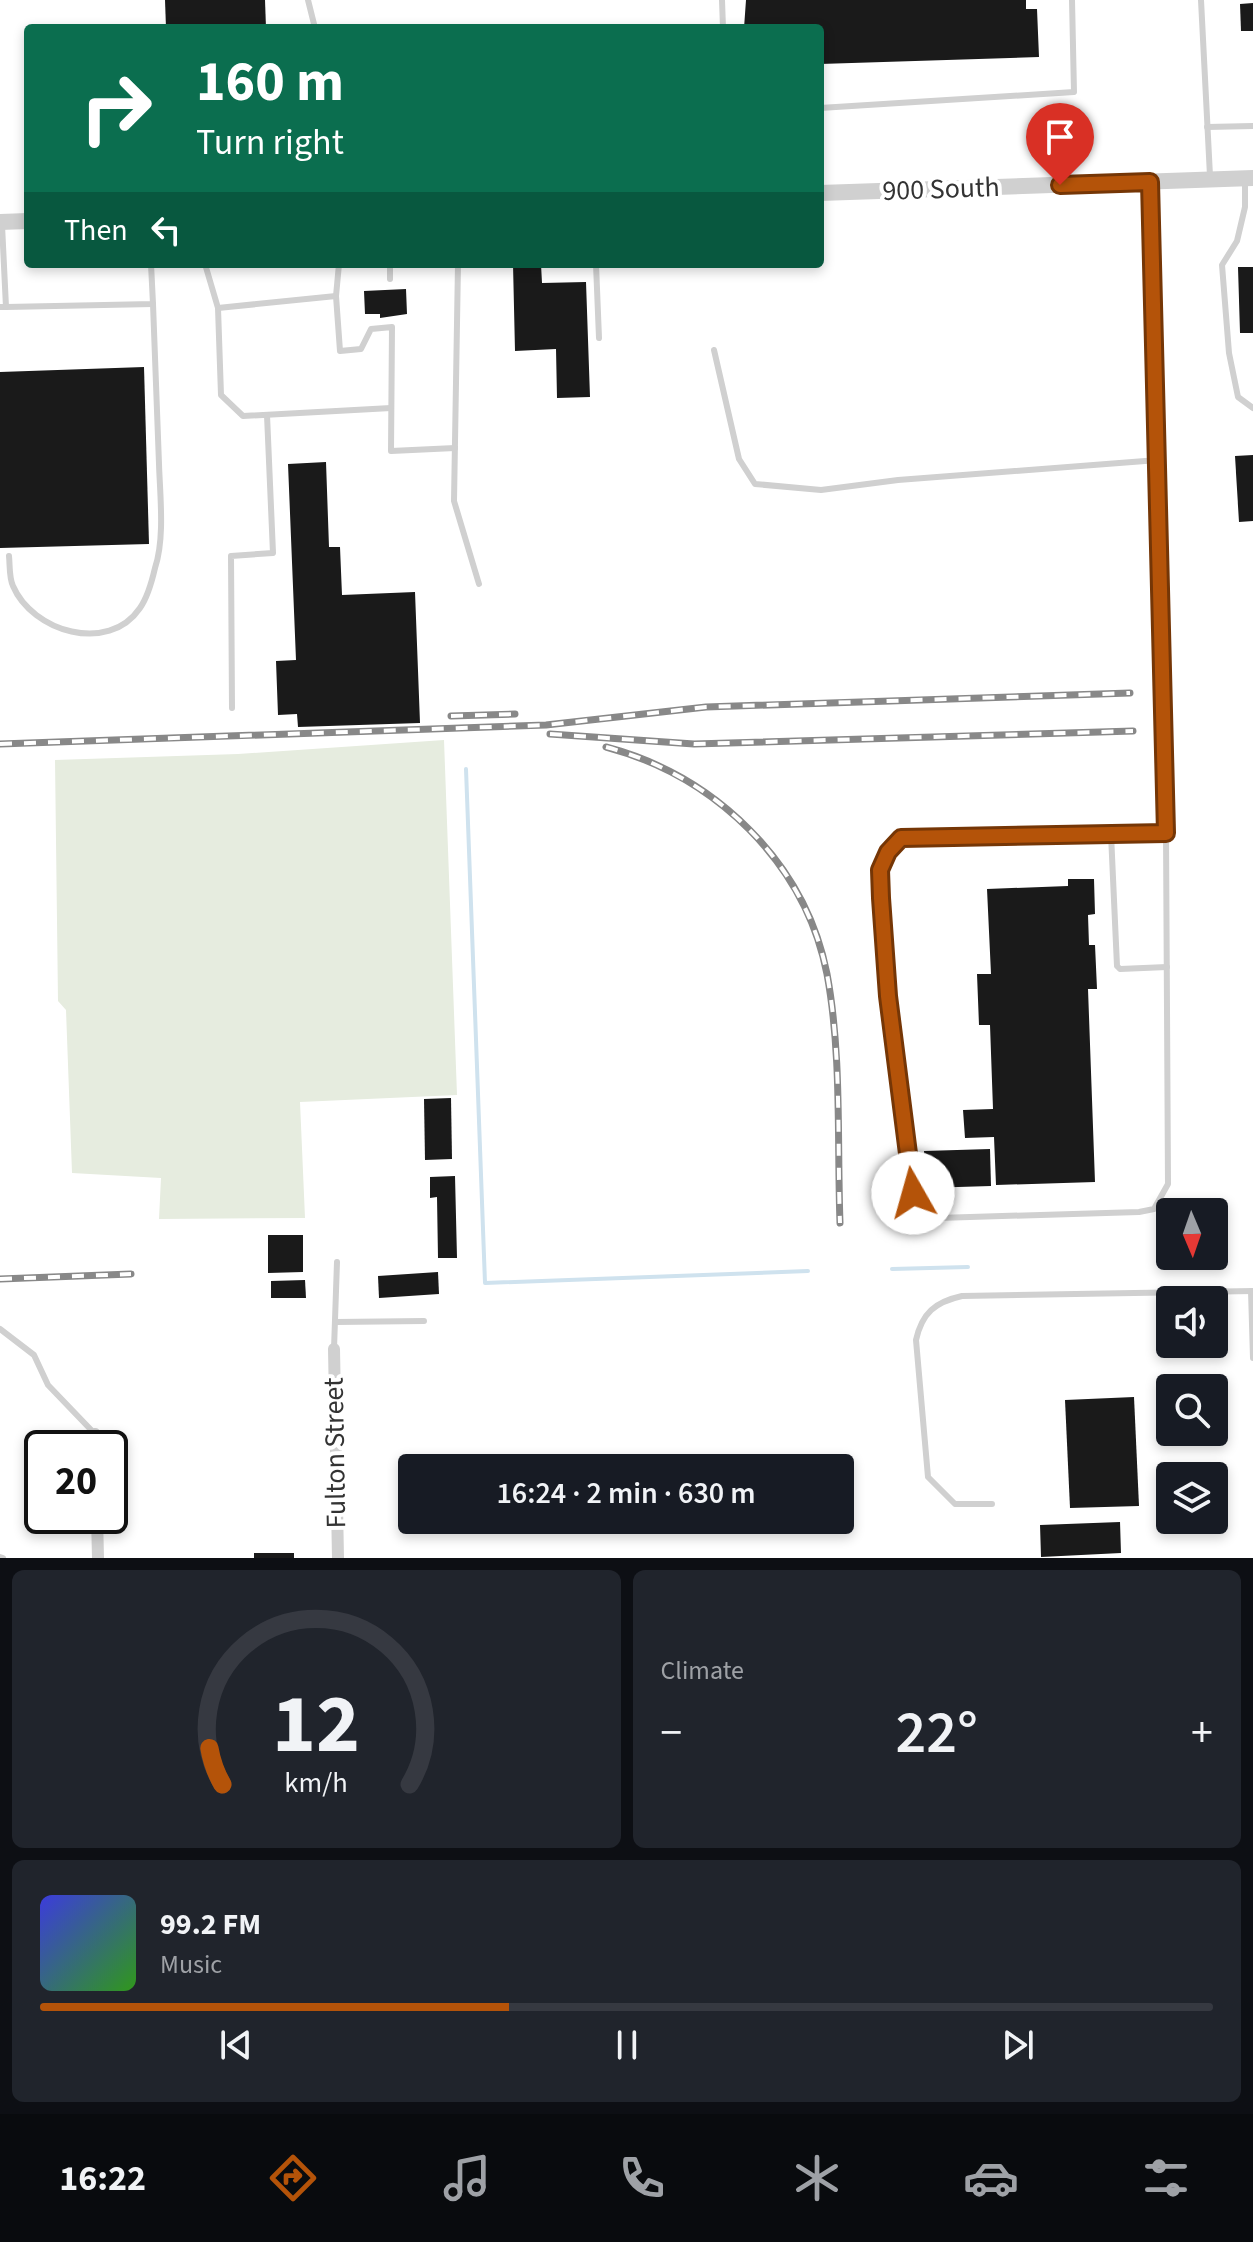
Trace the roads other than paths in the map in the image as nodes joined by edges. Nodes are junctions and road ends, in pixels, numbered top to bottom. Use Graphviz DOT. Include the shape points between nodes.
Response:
graph roads {
  1 [pos="308,0"];
  2 [pos="722,0"];
  3 [pos="1072,0"];
  4 [pos="1201,0"];
  5 [pos="314,24"];
  6 [pos="723,24"];
  7 [pos="824,108"];
  8 [pos="1253,126"];
  9 [pos="1207,127"];
  10 [pos="1249,178"];
  11 [pos="1210,179"];
  12 [pos="1150,182"];
  13 [pos="824,193"];
  14 [pos="24,221"];
  15 [pos="1,222"];
  16 [pos="151,268"];
  17 [pos="206,268"];
  18 [pos="339,268"];
  19 [pos="390,268"];
  20 [pos="458,268"];
  21 [pos="596,268"];
  22 [pos="390,279"];
  23 [pos="336,296"];
  24 [pos="153,304"];
  25 [pos="3,307"];
  26 [pos="218,308"];
  27 [pos="599,338"];
  28 [pos="714,350"];
  29 [pos="391,408"];
  30 [pos="1253,408"];
  31 [pos="267,415"];
  32 [pos="455,448"];
  33 [pos="1158,460"];
  34 [pos="9,556"];
  35 [pos="479,584"];
  36 [pos="232,708"];
  37 [pos="1166,833"];
  38 [pos="1111,834"];
  39 [pos="1167,967"];
  40 [pos="337,1262"];
  41 [pos="1252,1291"];
  42 [pos="424,1321"];
  43 [pos="336,1322"];
  44 [pos="0,1329"];
  45 [pos="334,1349"];
  46 [pos="1253,1358"];
  47 [pos="91,1430"];
  48 [pos="992,1504"];
  49 [pos="97,1534"];
  50 [pos="98,1558"];
  51 [pos="338,1558"];
  1 -- 5 [label="lane"];
  2 -- 6 [label="lane"];
  3 -- 7 [label="lane" via="1074,92"];
  4 -- 9 [label="lane"];
  8 -- 9 [label="lane"];
  9 -- 11 [label="lane"];
  10 -- 11 [label="street, 900 South"];
  10 -- 30 [label="lane" via="1237,241 1222,265 1238,397"];
  11 -- 12 [label="street, 900 South"];
  12 -- 13 [label="street, 900 South"];
  12 -- 33 [label="lane"];
  14 -- 15 [label="street"];
  15 -- 25 [label="lane"];
  16 -- 24 [label="lane"];
  17 -- 26 [label="lane"];
  18 -- 23 [label="lane"];
  19 -- 22 [label="lane"];
  20 -- 32 [label="lane"];
  21 -- 27 [label="lane"];
  23 -- 26 [label="lane"];
  23 -- 29 [label="lane" via="340,351 361,349 371,329 392,327"];
  24 -- 25 [label="lane"];
  24 -- 34 [label="lane" via="159,526 157,565 139,609 118,627 100,632 75,634 47,624 27,609 12,585"];
  26 -- 31 [label="lane" via="221,395 243,416"];
  28 -- 33 [label="lane" via="739,459 755,484 821,490"];
  29 -- 31 [label="lane"];
  29 -- 32 [label="lane" via="391,451"];
  31 -- 36 [label="lane" via="273,553 231,556"];
  32 -- 35 [label="lane" via="454,501"];
  33 -- 37 [label="lane"];
  37 -- 38 [label="lane"];
  37 -- 39 [label="lane"];
  38 -- 39 [label="lane" via="1117,966"];
  38 -- 39 [label="lane" via="901,838 888,852 880,870 888,996 913,1193 925,1214 938,1218 1154,1209 1168,1184"];
  40 -- 43 [label="lane"];
  41 -- 46 [label="lane"];
  41 -- 48 [label="lane" via="962,1296 931,1308 920,1322 916,1340 928,1477 955,1504"];
  42 -- 43 [label="lane"];
  43 -- 45 [label="lane"];
  44 -- 47 [label="lane" via="34,1355 48,1385"];
  45 -- 51 [label="street, Fulton Street"];
  49 -- 50 [label="street"];
}
